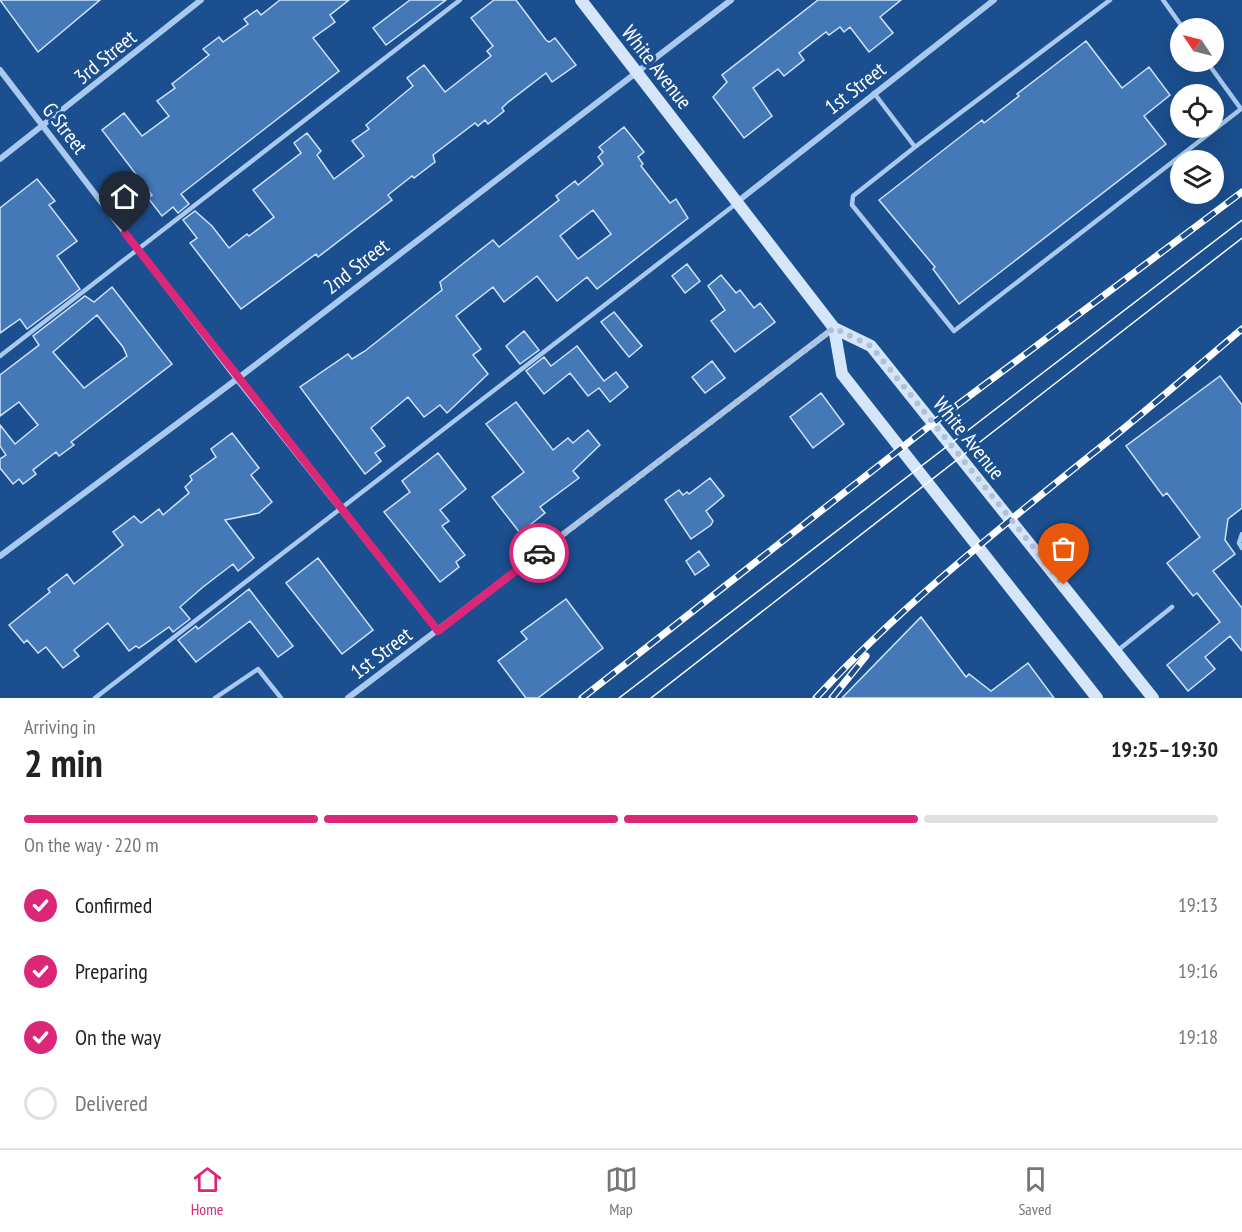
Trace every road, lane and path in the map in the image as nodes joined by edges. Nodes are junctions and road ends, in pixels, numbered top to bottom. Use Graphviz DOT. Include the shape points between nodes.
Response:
graph roads {
  1 [pos="201,0"];
  2 [pos="460,0"];
  3 [pos="581,0"];
  4 [pos="731,0"];
  5 [pos="994,0"];
  6 [pos="1110,0"];
  7 [pos="1163,0"];
  8 [pos="1176,18"];
  9 [pos="0,70"];
  10 [pos="635,71"];
  11 [pos="1214,72"];
  12 [pos="874,93"];
  13 [pos="44,127"];
  14 [pos="915,147"];
  15 [pos="0,159"];
  16 [pos="737,202"];
  17 [pos="139,251"];
  18 [pos="834,328"];
  19 [pos="0,356"];
  20 [pos="237,379"];
  21 [pos="341,507"];
  22 [pos="1242,534"];
  23 [pos="1242,549"];
  24 [pos="0,556"];
  25 [pos="1172,607"];
  26 [pos="438,631"];
  27 [pos="1117,651"];
  28 [pos="95,698"];
  29 [pos="215,698"];
  30 [pos="281,698"];
  31 [pos="348,698"];
  32 [pos="1097,698"];
  33 [pos="1153,698"];
  1 -- 13 [label="street, 3rd Street"];
  2 -- 17 [label="lane"];
  3 -- 10 [label="main road, White Avenue"];
  4 -- 10 [label="street, 2nd Street"];
  5 -- 12 [label="street, 1st Street"];
  6 -- 14 [label="lane"];
  7 -- 8 [label="lane"];
  9 -- 13 [label="street, G Street"];
  10 -- 16 [label="main road, White Avenue"];
  10 -- 20 [label="street, 2nd Street"];
  11 -- 14 [label="lane" via="1241,109 954,331 852,205 853,196"];
  12 -- 14 [label="lane"];
  12 -- 16 [label="street, 1st Street"];
  13 -- 15 [label="street, 3rd Street"];
  13 -- 17 [label="street, G Street"];
  16 -- 18 [label="main road, White Avenue"];
  16 -- 21 [label="lane"];
  17 -- 19 [label="lane"];
  17 -- 20 [label="street, G Street"];
  18 -- 26 [label="street, 1st Street"];
  18 -- 27 [label="main road, White Avenue" via="871,346"];
  18 -- 32 [label="main road, White Avenue" via="842,374"];
  20 -- 21 [label="street, G Street"];
  20 -- 24 [label="street, 2nd Street"];
  21 -- 26 [label="street, G Street"];
  21 -- 28 [label="lane"];
  22 -- 23 [label="lane"];
  25 -- 27 [label="lane"];
  26 -- 31 [label="street, 1st Street"];
  27 -- 33 [label="main road, White Avenue"];
  29 -- 30 [label="lane" via="258,669"];
}
